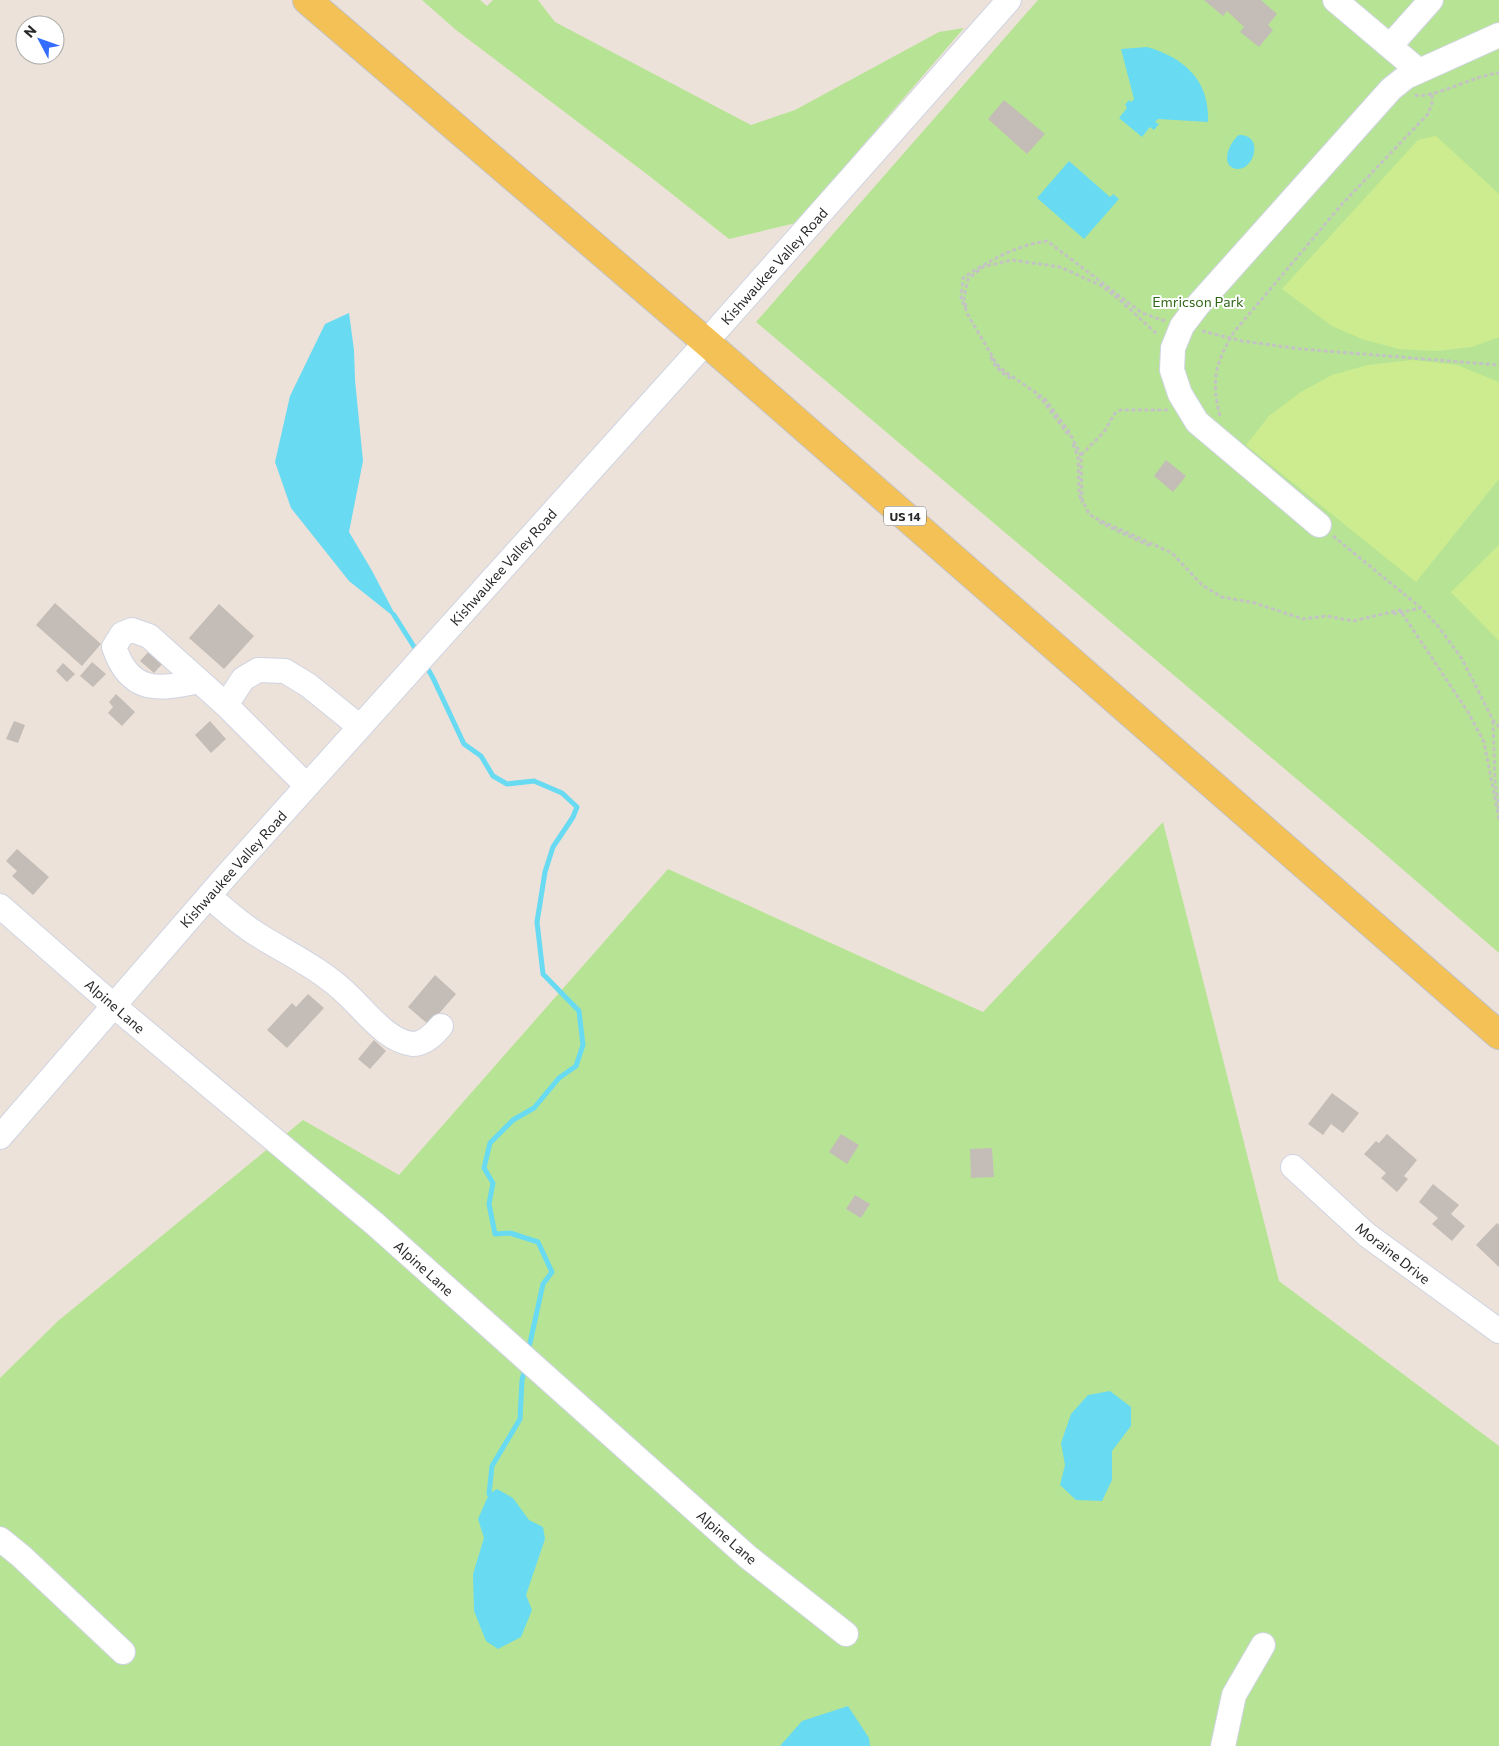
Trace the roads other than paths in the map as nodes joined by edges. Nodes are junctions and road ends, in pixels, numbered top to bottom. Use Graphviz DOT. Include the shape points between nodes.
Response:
graph roads {
  1 [pos="307,0"];
  2 [pos="1009,0"];
  3 [pos="1335,0"];
  4 [pos="1431,0"];
  5 [pos="1499,35"];
  6 [pos="1390,46"];
  7 [pos="1419,71"];
  8 [pos="706,342"];
  9 [pos="1319,525"];
  10 [pos="198,681"];
  11 [pos="226,705"];
  12 [pos="360,727"];
  13 [pos="307,786"];
  14 [pos="208,896"];
  15 [pos="0,906"];
  16 [pos="113,1005"];
  17 [pos="441,1026"];
  18 [pos="1499,1035"];
  19 [pos="0,1137"];
  20 [pos="1294,1167"];
  21 [pos="1499,1331"];
  22 [pos="0,1539"];
  23 [pos="846,1634"];
  24 [pos="1263,1645"];
  25 [pos="123,1652"];
  26 [pos="1224,1746"];
  1 -- 8 [label="main road, US 14"];
  2 -- 8 [label="street, Kishwaukee Valley Road"];
  3 -- 6 [label="street"];
  4 -- 6 [label="street"];
  5 -- 7 [label="street"];
  6 -- 7 [label="street"];
  7 -- 9 [label="street" via="1391,89 1198,305 1182,326 1173,348 1172,370 1180,394 1197,422"];
  8 -- 12 [label="street, Kishwaukee Valley Road"];
  8 -- 18 [label="main road, US 14"];
  10 -- 11 [label="street"];
  11 -- 12 [label="street" via="243,679 258,670 285,671"];
  11 -- 13 [label="street"];
  12 -- 13 [label="street, Kishwaukee Valley Road"];
  13 -- 14 [label="street, Kishwaukee Valley Road"];
  14 -- 16 [label="street, Kishwaukee Valley Road"];
  14 -- 17 [label="street" via="245,926 310,964 400,1040 414,1044 429,1039"];
  15 -- 16 [label="street, Alpine Lane"];
  16 -- 19 [label="street, Kishwaukee Valley Road"];
  16 -- 23 [label="street, Alpine Lane" via="375,1224 748,1557"];
  20 -- 21 [label="street, Moraine Drive" via="1367,1235"];
  22 -- 25 [label="street"];
  24 -- 26 [label="street" via="1234,1696"];
}
